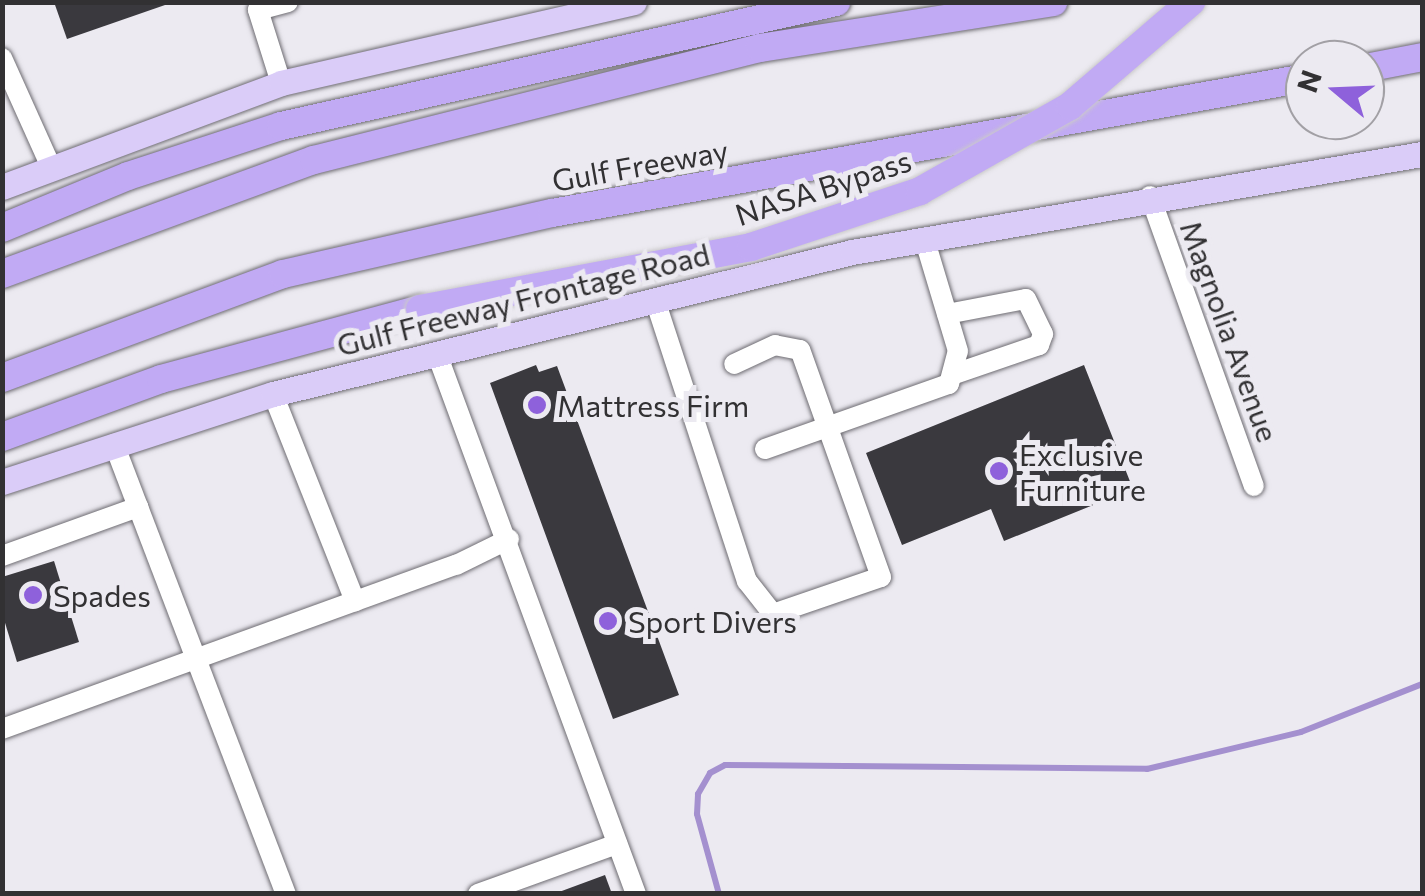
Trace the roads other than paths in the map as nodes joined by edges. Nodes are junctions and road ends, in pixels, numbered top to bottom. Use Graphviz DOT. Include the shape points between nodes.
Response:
graph roads {
  1 [pos="288,2"];
  2 [pos="634,2"];
  3 [pos="836,2"];
  4 [pos="1053,2"];
  5 [pos="1191,2"];
  6 [pos="1422,57"];
  7 [pos="2,58"];
  8 [pos="1385,64"];
  9 [pos="1285,82"];
  10 [pos="281,83"];
  11 [pos="1422,154"];
  12 [pos="52,169"];
  13 [pos="4,183"];
  14 [pos="1150,196"];
  15 [pos="2,228"];
  16 [pos="924,238"];
  17 [pos="2,274"];
  18 [pos="655,300"];
  19 [pos="946,314"];
  20 [pos="437,354"];
  21 [pos="734,364"];
  22 [pos="957,373"];
  23 [pos="2,378"];
  24 [pos="273,394"];
  25 [pos="827,427"];
  26 [pos="2,437"];
  27 [pos="114,444"];
  28 [pos="765,449"];
  29 [pos="2,482"];
  30 [pos="1254,486"];
  31 [pos="138,507"];
  32 [pos="509,539"];
  33 [pos="2,556"];
  34 [pos="355,601"];
  35 [pos="196,660"];
  36 [pos="2,729"];
  37 [pos="617,844"];
  38 [pos="286,894"];
  39 [pos="478,894"];
  40 [pos="636,894"];
  1 -- 10 [label="street" via="258,10"];
  2 -- 10 [label="main road"];
  3 -- 15 [label="highway" via="281,126 128,176"];
  4 -- 17 [label="highway" via="760,48 352,150"];
  5 -- 26 [label="highway, NASA Bypass, bridge" via="1070,106 972,166 877,208 752,247 420,308 161,380"];
  6 -- 8 [label="highway"];
  7 -- 12 [label="street"];
  9 -- 23 [label="highway, Gulf Freeway" via="552,213 283,274"];
  10 -- 12 [label="main road"];
  11 -- 14 [label="main road, Gulf Freeway Frontage Road"];
  12 -- 13 [label="main road"];
  14 -- 16 [label="main road, Gulf Freeway Frontage Road"];
  14 -- 30 [label="street, Magnolia Avenue"];
  16 -- 18 [label="main road, Gulf Freeway Frontage Road"];
  16 -- 19 [label="street"];
  18 -- 20 [label="main road, Gulf Freeway Frontage Road"];
  18 -- 25 [label="street" via="747,581 772,614 881,578"];
  19 -- 22 [label="street"];
  19 -- 22 [label="street" via="1026,299 1043,334 1039,345"];
  20 -- 24 [label="main road, Gulf Freeway Frontage Road"];
  20 -- 32 [label="street"];
  21 -- 25 [label="street" via="775,345 800,350"];
  22 -- 25 [label="street" via="949,384"];
  24 -- 27 [label="main road, Gulf Freeway Frontage Road"];
  24 -- 34 [label="street"];
  25 -- 28 [label="street"];
  27 -- 29 [label="main road, Gulf Freeway Frontage Road"];
  27 -- 31 [label="street"];
  31 -- 33 [label="street"];
  31 -- 35 [label="street"];
  32 -- 34 [label="street"];
  32 -- 37 [label="street"];
  34 -- 35 [label="street"];
  35 -- 36 [label="street"];
  35 -- 38 [label="street"];
  37 -- 39 [label="street"];
  37 -- 40 [label="street"];
}
